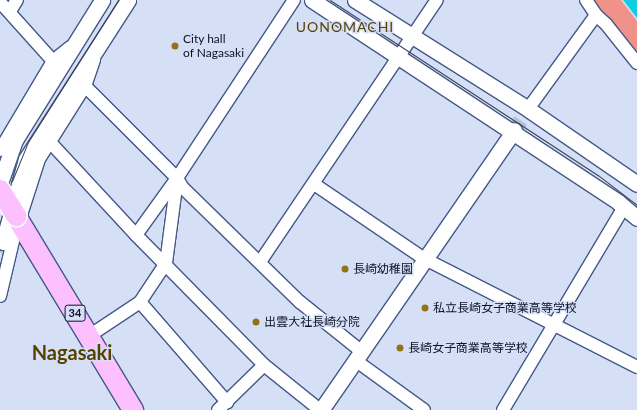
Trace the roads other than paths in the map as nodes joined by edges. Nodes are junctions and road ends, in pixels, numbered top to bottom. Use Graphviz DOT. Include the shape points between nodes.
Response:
graph roads {
  1 [pos="17,0"];
  2 [pos="102,0"];
  3 [pos="128,0"];
  4 [pos="294,0"];
  5 [pos="312,0"];
  6 [pos="355,0"];
  7 [pos="437,0"];
  8 [pos="586,0"];
  9 [pos="0,2"];
  10 [pos="10,11"];
  11 [pos="596,15"];
  12 [pos="80,38"];
  13 [pos="412,38"];
  14 [pos="98,48"];
  15 [pos="398,58"];
  16 [pos="53,61"];
  17 [pos="637,64"];
  18 [pos="85,86"];
  19 [pos="518,123"];
  20 [pos="49,140"];
  21 [pos="0,150"];
  22 [pos="177,178"];
  23 [pos="0,183"];
  24 [pos="314,184"];
  25 [pos="637,184"];
  26 [pos="0,190"];
  27 [pos="624,207"];
  28 [pos="637,218"];
  29 [pos="10,226"];
  30 [pos="136,236"];
  31 [pos="423,258"];
  32 [pos="260,262"];
  33 [pos="166,263"];
  34 [pos="0,296"];
  35 [pos="140,302"];
  36 [pos="556,325"];
  37 [pos="89,336"];
  38 [pos="358,356"];
  39 [pos="264,365"];
  40 [pos="637,367"];
  41 [pos="223,406"];
  42 [pos="118,410"];
  43 [pos="133,410"];
  44 [pos="320,410"];
  45 [pos="424,410"];
  46 [pos="503,410"];
  1 -- 10 [label="street"];
  2 -- 12 [label="street"];
  3 -- 14 [label="street"];
  4 -- 22 [label="street"];
  5 -- 15 [label="street"];
  6 -- 13 [label="street"];
  7 -- 13 [label="street"];
  8 -- 11 [label="street"];
  9 -- 10 [label="street"];
  10 -- 16 [label="street"];
  11 -- 17 [label="street"];
  11 -- 19 [label="street"];
  12 -- 16 [label="street"];
  12 -- 23 [label="street" via="15,140"];
  13 -- 15 [label="street"];
  13 -- 19 [label="street"];
  14 -- 18 [label="street"];
  14 -- 29 [label="street" via="26,159"];
  15 -- 19 [label="street"];
  15 -- 24 [label="street"];
  16 -- 21 [label="street"];
  18 -- 20 [label="street"];
  18 -- 22 [label="street"];
  19 -- 25 [label="street"];
  19 -- 27 [label="street"];
  19 -- 31 [label="street"];
  20 -- 29 [label="street"];
  20 -- 30 [label="street"];
  22 -- 30 [label="street"];
  22 -- 32 [label="street" via="182,187"];
  22 -- 33 [label="street"];
  24 -- 31 [label="street"];
  24 -- 32 [label="street"];
  26 -- 29 [label="highway, 34, bridge"];
  27 -- 28 [label="street"];
  27 -- 36 [label="street"];
  29 -- 34 [label="street"];
  29 -- 37 [label="highway, 34"];
  29 -- 42 [label="highway, 34"];
  30 -- 33 [label="street"];
  31 -- 36 [label="street"];
  31 -- 38 [label="street"];
  32 -- 38 [label="street"];
  33 -- 35 [label="street"];
  33 -- 39 [label="street"];
  35 -- 37 [label="street"];
  35 -- 41 [label="street"];
  36 -- 40 [label="street"];
  36 -- 46 [label="street"];
  37 -- 43 [label="highway, 34"];
  38 -- 44 [label="street"];
  38 -- 45 [label="street"];
  39 -- 41 [label="street"];
  39 -- 44 [label="street"];
}
